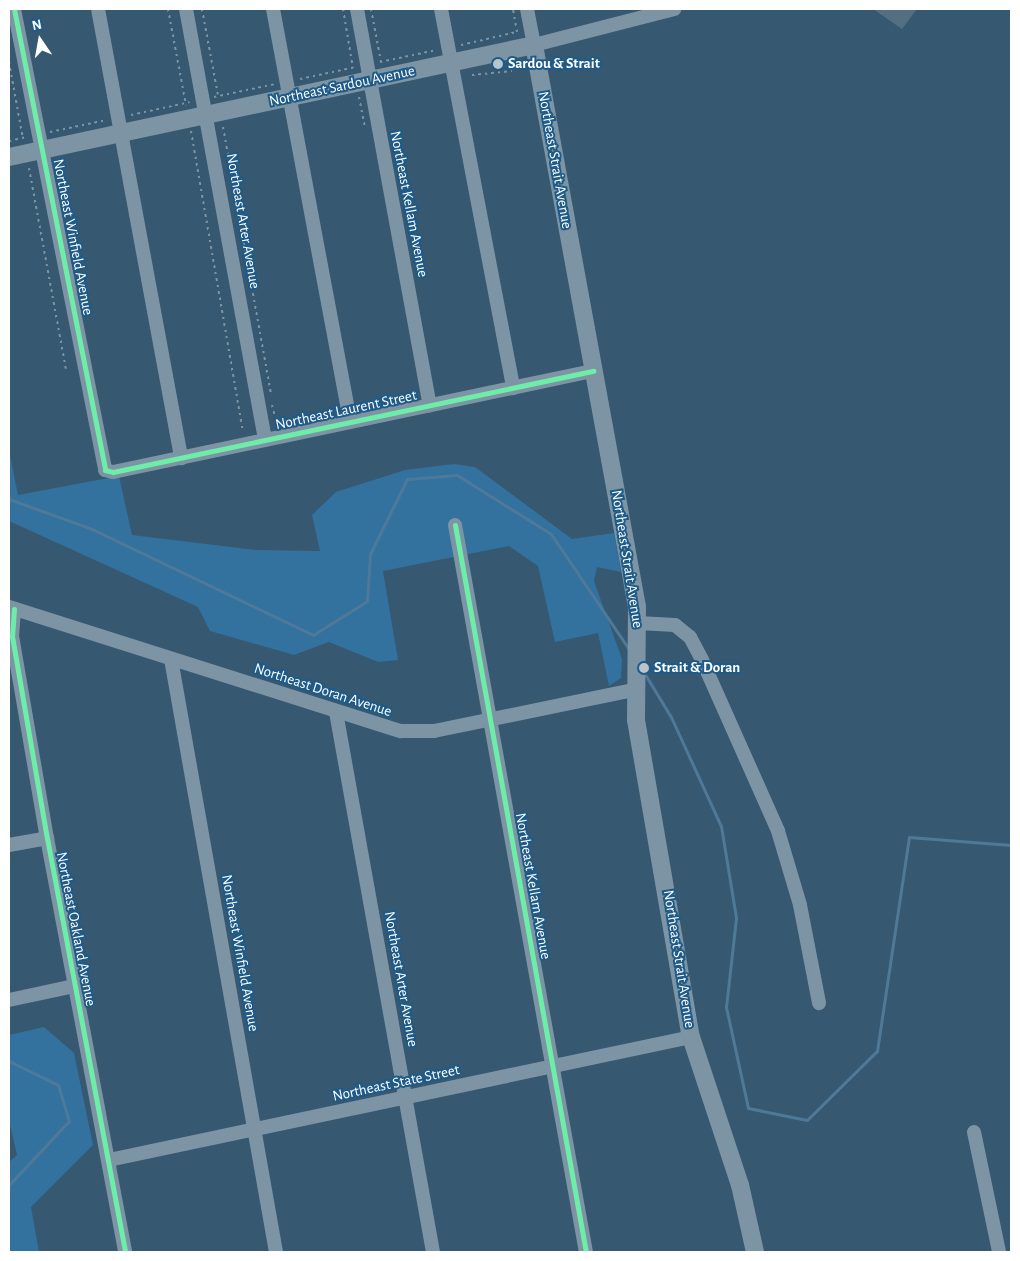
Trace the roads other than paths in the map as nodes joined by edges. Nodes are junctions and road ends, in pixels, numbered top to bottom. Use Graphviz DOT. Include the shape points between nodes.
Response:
graph roads {
  1 [pos="14,9"];
  2 [pos="98,9"];
  3 [pos="186,9"];
  4 [pos="273,9"];
  5 [pos="357,9"];
  6 [pos="441,9"];
  7 [pos="527,9"];
  8 [pos="674,9"];
  9 [pos="534,45"];
  10 [pos="449,55"];
  11 [pos="375,71"];
  12 [pos="287,90"];
  13 [pos="212,105"];
  14 [pos="119,125"];
  15 [pos="34,145"];
  16 [pos="594,371"];
  17 [pos="513,388"];
  18 [pos="430,405"];
  19 [pos="350,422"];
  20 [pos="272,438"];
  21 [pos="181,458"];
  22 [pos="104,470"];
  23 [pos="455,525"];
  24 [pos="11,608"];
  25 [pos="638,623"];
  26 [pos="171,660"];
  27 [pos="634,690"];
  28 [pos="336,712"];
  29 [pos="490,720"];
  30 [pos="47,838"];
  31 [pos="9,846"];
  32 [pos="74,986"];
  33 [pos="9,1000"];
  34 [pos="819,1003"];
  35 [pos="691,1037"];
  36 [pos="552,1066"];
  37 [pos="406,1097"];
  38 [pos="254,1130"];
  39 [pos="974,1132"];
  40 [pos="109,1160"];
  41 [pos="125,1252"];
  42 [pos="276,1252"];
  43 [pos="433,1252"];
  44 [pos="586,1252"];
  45 [pos="755,1252"];
  46 [pos="999,1252"];
  1 -- 15 [label="street, Northeast Winfield Avenue"];
  2 -- 14 [label="street"];
  3 -- 13 [label="street, Northeast Arter Avenue"];
  4 -- 12 [label="street"];
  5 -- 11 [label="street, Northeast Kellam Avenue"];
  6 -- 10 [label="street"];
  7 -- 9 [label="street, Northeast Strait Avenue"];
  8 -- 9 [label="street, Northeast Sardou Avenue" via="639,21"];
  9 -- 10 [label="main road, Northeast Sardou Avenue"];
  9 -- 16 [label="main road, Northeast Strait Avenue"];
  10 -- 11 [label="main road, Northeast Sardou Avenue"];
  10 -- 17 [label="street"];
  11 -- 12 [label="main road, Northeast Sardou Avenue"];
  11 -- 18 [label="street, Northeast Kellam Avenue"];
  12 -- 13 [label="main road, Northeast Sardou Avenue"];
  12 -- 19 [label="street"];
  13 -- 14 [label="main road, Northeast Sardou Avenue"];
  13 -- 20 [label="street, Northeast Arter Avenue"];
  14 -- 15 [label="main road, Northeast Sardou Avenue"];
  14 -- 21 [label="street"];
  15 -- 22 [label="street, Northeast Winfield Avenue"];
  16 -- 17 [label="street, Northeast Laurent Street"];
  16 -- 25 [label="main road, Northeast Strait Avenue"];
  17 -- 18 [label="street, Northeast Laurent Street"];
  18 -- 19 [label="street, Northeast Laurent Street"];
  19 -- 20 [label="street, Northeast Laurent Street"];
  20 -- 21 [label="street, Northeast Laurent Street"];
  21 -- 22 [label="street, Northeast Laurent Street"];
  23 -- 29 [label="street, Northeast Kellam Avenue"];
  24 -- 26 [label="street, Northeast Doran Avenue"];
  24 -- 30 [label="street, Northeast Oakland Avenue" via="12,636"];
  25 -- 27 [label="main road, Northeast Strait Avenue"];
  25 -- 34 [label="street" via="675,625 690,637 702,660 778,831 800,905"];
  26 -- 28 [label="street, Northeast Doran Avenue"];
  26 -- 38 [label="street, Northeast Winfield Avenue"];
  27 -- 29 [label="street, Northeast Doran Avenue"];
  27 -- 35 [label="main road, Northeast Strait Avenue"];
  28 -- 29 [label="street, Northeast Doran Avenue" via="412,732"];
  28 -- 37 [label="street, Northeast Arter Avenue"];
  29 -- 36 [label="street, Northeast Kellam Avenue"];
  30 -- 31 [label="street"];
  30 -- 32 [label="street, Northeast Oakland Avenue"];
  32 -- 33 [label="street"];
  32 -- 40 [label="street, Northeast Oakland Avenue"];
  35 -- 36 [label="street, Northeast State Street"];
  35 -- 45 [label="main road, Northeast Strait Avenue" via="740,1185"];
  36 -- 37 [label="street, Northeast State Street"];
  36 -- 44 [label="street, Northeast Kellam Avenue"];
  37 -- 38 [label="street, Northeast State Street"];
  37 -- 43 [label="street, Northeast Arter Avenue"];
  38 -- 40 [label="street, Northeast State Street"];
  38 -- 42 [label="street, Northeast Winfield Avenue"];
  39 -- 46 [label="street"];
  40 -- 41 [label="street, Northeast Oakland Avenue"];
}
